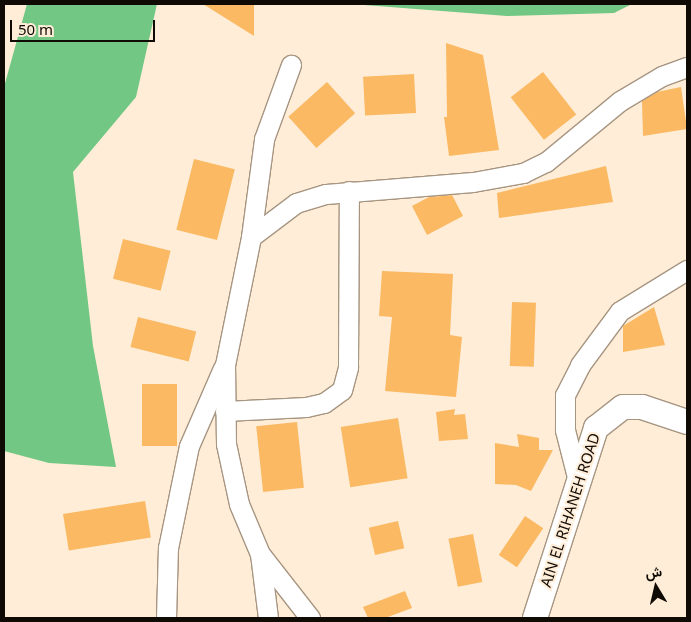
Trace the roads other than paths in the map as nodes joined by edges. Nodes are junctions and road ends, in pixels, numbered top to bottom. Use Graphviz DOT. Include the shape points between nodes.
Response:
graph roads {
  1 [pos="291,65"];
  2 [pos="687,67"];
  3 [pos="349,191"];
  4 [pos="251,237"];
  5 [pos="687,270"];
  6 [pos="225,365"];
  7 [pos="225,411"];
  8 [pos="683,422"];
  9 [pos="578,481"];
  10 [pos="260,554"];
  11 [pos="166,618"];
  12 [pos="268,618"];
  13 [pos="310,618"];
  14 [pos="535,618"];
  1 -- 4 [label="street" via="264,139"];
  2 -- 3 [label="street" via="662,76 620,101 546,162 523,173 473,182"];
  3 -- 4 [label="street" via="296,203"];
  3 -- 7 [label="street" via="348,367 342,390 324,403 306,407"];
  4 -- 6 [label="street"];
  5 -- 9 [label="street" via="620,311 580,365 565,395 565,430"];
  6 -- 7 [label="street"];
  6 -- 11 [label="street" via="189,446 168,548"];
  7 -- 10 [label="street" via="226,444 240,504"];
  8 -- 9 [label="street, AIN EL RIHANEH ROAD" via="642,407 623,408 607,416 596,428"];
  9 -- 14 [label="street, AIN EL RIHANEH ROAD"];
  10 -- 12 [label="street"];
  10 -- 13 [label="street"];
}
